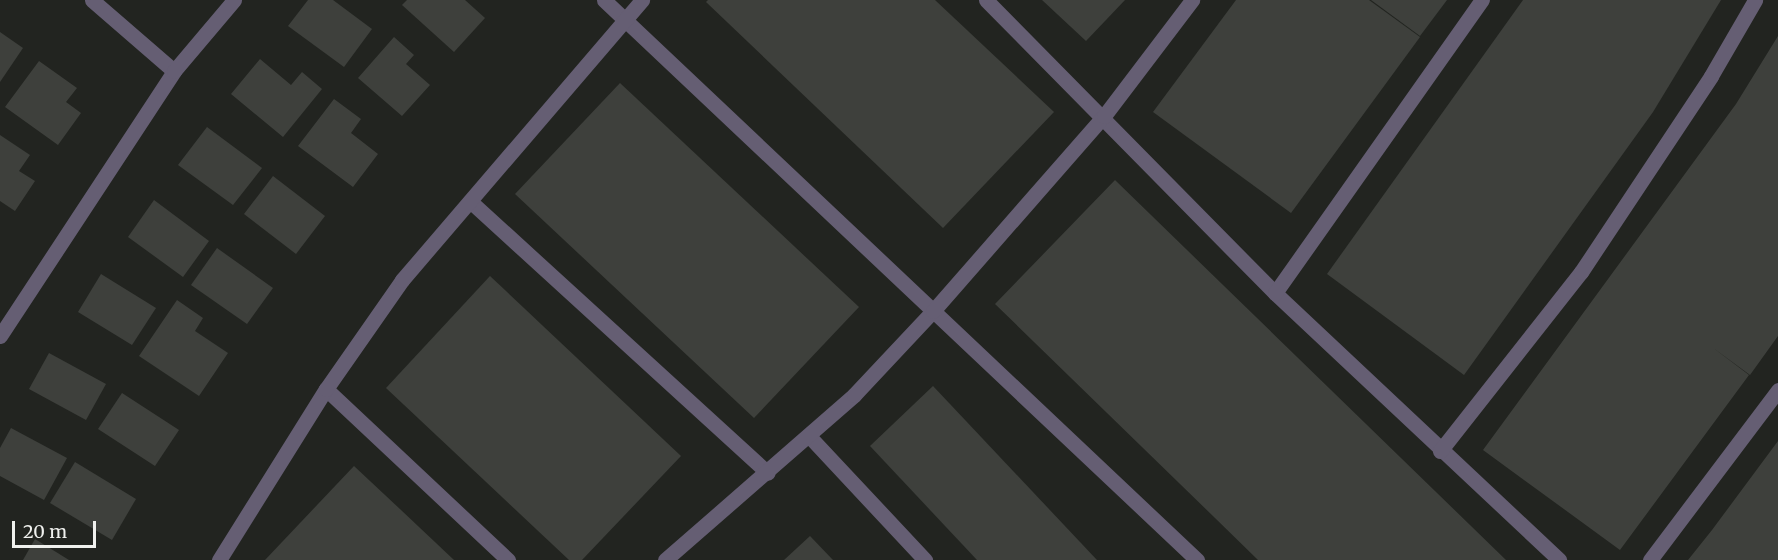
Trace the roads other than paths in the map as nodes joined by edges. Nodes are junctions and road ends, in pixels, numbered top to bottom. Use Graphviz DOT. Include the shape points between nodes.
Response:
graph roads {
  1 [pos="92,0"];
  2 [pos="234,0"];
  3 [pos="604,0"];
  4 [pos="642,0"];
  5 [pos="986,0"];
  6 [pos="1192,0"];
  7 [pos="1482,0"];
  8 [pos="1755,0"];
  9 [pos="623,18"];
  10 [pos="174,71"];
  11 [pos="1104,116"];
  12 [pos="471,201"];
  13 [pos="1275,293"];
  14 [pos="933,312"];
  15 [pos="0,336"];
  16 [pos="326,389"];
  17 [pos="1778,390"];
  18 [pos="808,436"];
  19 [pos="1440,451"];
  20 [pos="768,473"];
  21 [pos="219,560"];
  22 [pos="508,560"];
  23 [pos="665,560"];
  24 [pos="925,560"];
  25 [pos="1197,560"];
  26 [pos="1559,560"];
  27 [pos="1650,560"];
  1 -- 10 [label="street"];
  2 -- 10 [label="street"];
  3 -- 9 [label="street"];
  4 -- 9 [label="street"];
  5 -- 11 [label="street"];
  6 -- 11 [label="street"];
  7 -- 13 [label="street"];
  8 -- 19 [label="street" via="1711,76 1581,272"];
  9 -- 12 [label="street"];
  9 -- 14 [label="street"];
  10 -- 15 [label="street"];
  11 -- 13 [label="street"];
  11 -- 14 [label="street"];
  12 -- 16 [label="street" via="402,279"];
  12 -- 20 [label="street"];
  13 -- 19 [label="street"];
  14 -- 18 [label="street" via="854,395"];
  14 -- 25 [label="street"];
  16 -- 21 [label="street"];
  16 -- 22 [label="street"];
  17 -- 27 [label="street"];
  18 -- 20 [label="street"];
  18 -- 24 [label="street"];
  19 -- 26 [label="street"];
  20 -- 23 [label="street"];
}
